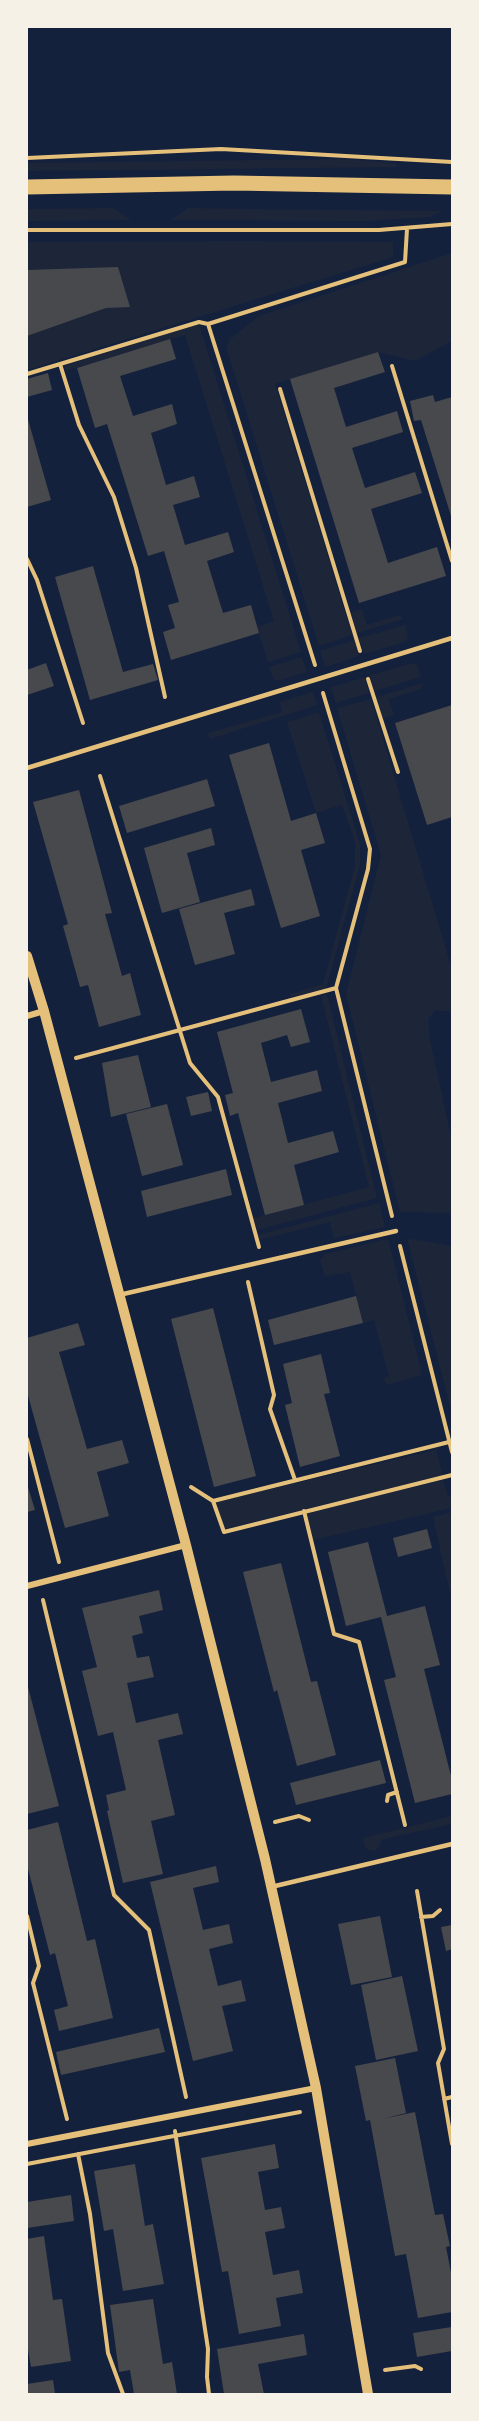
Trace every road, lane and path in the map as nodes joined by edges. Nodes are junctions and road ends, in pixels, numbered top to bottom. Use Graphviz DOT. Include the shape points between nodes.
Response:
graph roads {
  1 [pos="27,158"];
  2 [pos="452,162"];
  3 [pos="27,187"];
  4 [pos="452,187"];
  5 [pos="452,224"];
  6 [pos="407,228"];
  7 [pos="27,230"];
  8 [pos="208,324"];
  9 [pos="60,364"];
  10 [pos="392,366"];
  11 [pos="27,374"];
  12 [pos="280,389"];
  13 [pos="27,559"];
  14 [pos="452,561"];
  15 [pos="452,638"];
  16 [pos="364,665"];
  17 [pos="319,679"];
  18 [pos="165,697"];
  19 [pos="83,723"];
  20 [pos="27,768"];
  21 [pos="398,772"];
  22 [pos="100,776"];
  23 [pos="27,956"];
  24 [pos="336,988"];
  25 [pos="44,1011"];
  26 [pos="27,1016"];
  27 [pos="180,1030"];
  28 [pos="75,1058"];
  29 [pos="396,1232"];
  30 [pos="263,1262"];
  31 [pos="244,1267"];
  32 [pos="119,1295"];
  33 [pos="27,1439"];
  34 [pos="449,1442"];
  35 [pos="452,1452"];
  36 [pos="452,1475"];
  37 [pos="295,1480"];
  38 [pos="192,1487"];
  39 [pos="213,1501"];
  40 [pos="304,1511"];
  41 [pos="186,1545"];
  42 [pos="63,1577"];
  43 [pos="39,1583"];
  44 [pos="27,1586"];
  45 [pos="397,1792"];
  46 [pos="387,1801"];
  47 [pos="309,1820"];
  48 [pos="274,1822"];
  49 [pos="405,1825"];
  50 [pos="452,1844"];
  51 [pos="271,1887"];
  52 [pos="417,1891"];
  53 [pos="440,1910"];
  54 [pos="27,1916"];
  55 [pos="421,1917"];
  56 [pos="316,2088"];
  57 [pos="452,2097"];
  58 [pos="444,2099"];
  59 [pos="189,2112"];
  60 [pos="300,2112"];
  61 [pos="173,2115"];
  62 [pos="74,2135"];
  63 [pos="176,2136"];
  64 [pos="27,2144"];
  65 [pos="452,2144"];
  66 [pos="78,2154"];
  67 [pos="27,2164"];
  68 [pos="421,2369"];
  69 [pos="385,2370"];
  70 [pos="123,2394"];
  71 [pos="209,2394"];
  72 [pos="368,2394"];
  1 -- 2 [label="path" via="221,149"];
  3 -- 4 [label="main road" via="234,183"];
  5 -- 6 [label="path"];
  6 -- 7 [label="path"];
  6 -- 8 [label="path" via="405,262"];
  8 -- 9 [label="path" via="199,322"];
  8 -- 17 [label="path"];
  9 -- 11 [label="path"];
  9 -- 18 [label="path" via="79,425 114,497 124,528"];
  10 -- 14 [label="path"];
  12 -- 16 [label="path"];
  13 -- 19 [label="path"];
  15 -- 16 [label="lane"];
  16 -- 17 [label="lane"];
  16 -- 21 [label="path"];
  17 -- 20 [label="lane"];
  17 -- 24 [label="path" via="370,849"];
  22 -- 27 [label="path"];
  23 -- 25 [label="street"];
  24 -- 27 [label="path"];
  24 -- 29 [label="path"];
  25 -- 26 [label="street"];
  25 -- 32 [label="street"];
  27 -- 28 [label="path"];
  27 -- 30 [label="path" via="189,1063 218,1097"];
  29 -- 30 [label="lane"];
  29 -- 34 [label="path"];
  30 -- 31 [label="lane"];
  31 -- 32 [label="lane"];
  31 -- 37 [label="path" via="274,1395 270,1409"];
  32 -- 41 [label="street"];
  33 -- 42 [label="path"];
  34 -- 35 [label="path"];
  34 -- 37 [label="path"];
  36 -- 40 [label="path"];
  37 -- 39 [label="path"];
  38 -- 39 [label="path"];
  39 -- 40 [label="path" via="224,1532"];
  40 -- 45 [label="path" via="334,1634 359,1642"];
  41 -- 42 [label="street"];
  41 -- 51 [label="street"];
  42 -- 43 [label="street"];
  43 -- 44 [label="street"];
  43 -- 59 [label="path" via="114,1895 149,1930"];
  45 -- 46 [label="path" via="388,1795"];
  45 -- 49 [label="path"];
  47 -- 48 [label="path" via="299,1816"];
  50 -- 51 [label="lane"];
  51 -- 56 [label="street"];
  52 -- 55 [label="path"];
  53 -- 55 [label="path" via="433,1916"];
  54 -- 62 [label="path" via="39,1966 33,1983"];
  55 -- 58 [label="path" via="444,2049 438,2063"];
  56 -- 59 [label="street"];
  56 -- 72 [label="street"];
  57 -- 58 [label="path"];
  58 -- 65 [label="path"];
  59 -- 61 [label="street"];
  60 -- 63 [label="path"];
  61 -- 62 [label="street"];
  61 -- 63 [label="path"];
  62 -- 64 [label="street"];
  62 -- 66 [label="path"];
  63 -- 66 [label="path"];
  63 -- 71 [label="path" via="208,2349"];
  66 -- 67 [label="path"];
  66 -- 70 [label="path" via="108,2353"];
  68 -- 69 [label="path" via="415,2366"];
}
